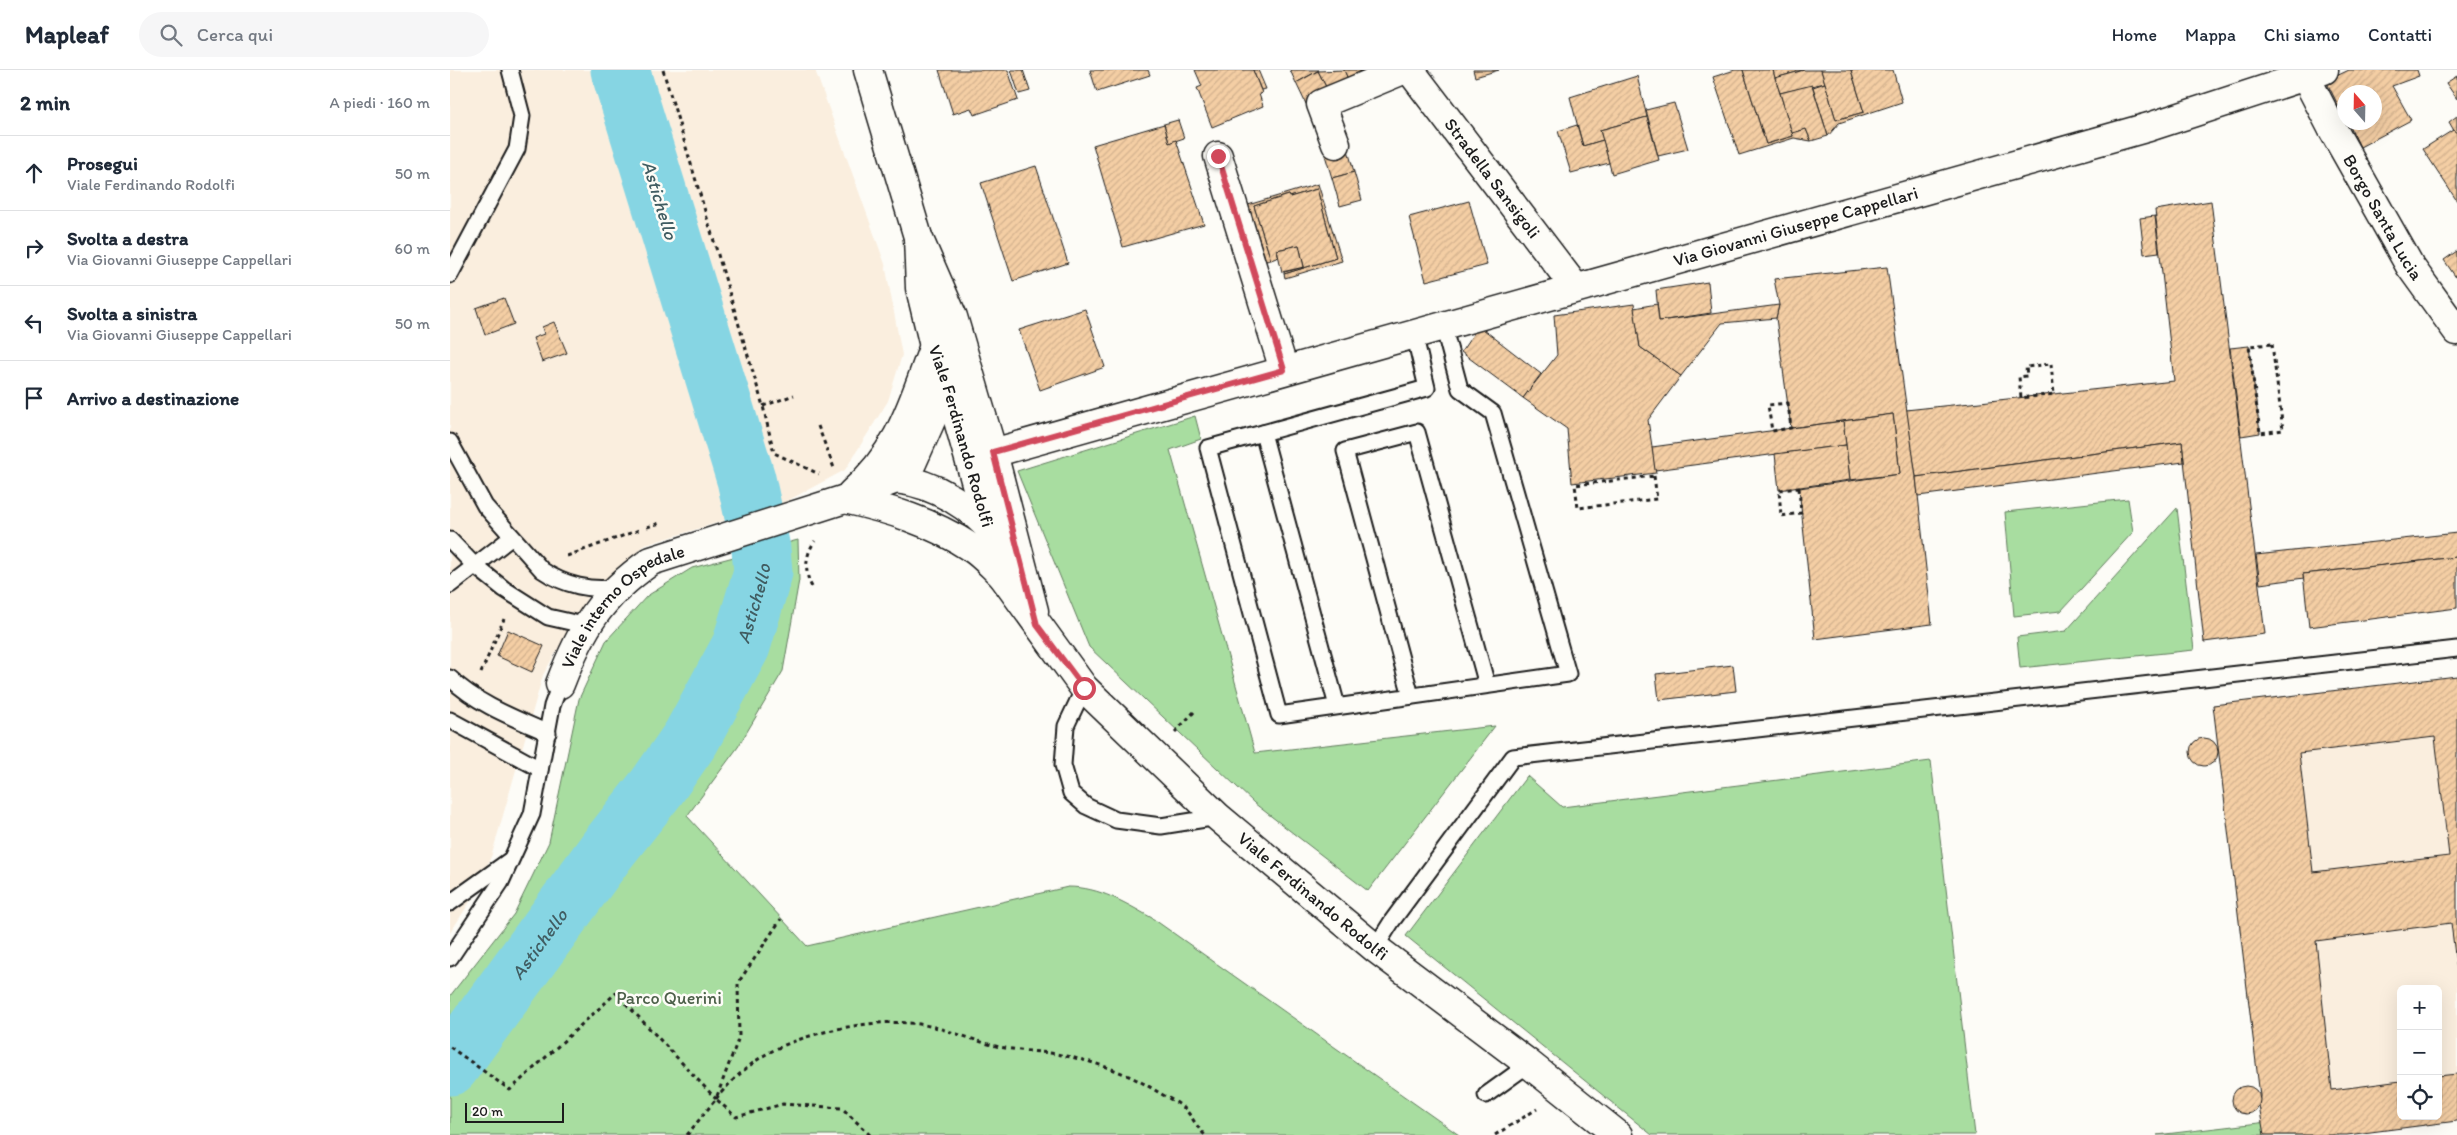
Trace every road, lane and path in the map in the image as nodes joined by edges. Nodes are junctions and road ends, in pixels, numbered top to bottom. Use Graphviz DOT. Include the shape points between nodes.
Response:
graph roads {
  1 [pos="510,70"];
  2 [pos="663,70"];
  3 [pos="868,70"];
  4 [pos="1403,70"];
  5 [pos="1410,70"];
  6 [pos="2311,73"];
  7 [pos="1336,144"];
  8 [pos="1218,156"];
  9 [pos="918,237"];
  10 [pos="450,275"];
  11 [pos="1576,287"];
  12 [pos="953,316"];
  13 [pos="1443,325"];
  14 [pos="2457,331"];
  15 [pos="1414,333"];
  16 [pos="934,346"];
  17 [pos="2249,346"];
  18 [pos="2051,364"];
  19 [pos="1284,370"];
  20 [pos="948,385"];
  21 [pos="794,395"];
  22 [pos="764,406"];
  23 [pos="818,426"];
  24 [pos="1772,431"];
  25 [pos="1263,433"];
  26 [pos="450,442"];
  27 [pos="993,452"];
  28 [pos="834,469"];
  29 [pos="824,476"];
  30 [pos="896,479"];
  31 [pos="845,499"];
  32 [pos="1578,508"];
  33 [pos="1780,516"];
  34 [pos="665,522"];
  35 [pos="985,522"];
  36 [pos="512,537"];
  37 [pos="450,540"];
  38 [pos="474,565"];
  39 [pos="542,570"];
  40 [pos="1013,573"];
  41 [pos="450,586"];
  42 [pos="618,587"];
  43 [pos="588,626"];
  44 [pos="2457,649"];
  45 [pos="450,678"];
  46 [pos="560,684"];
  47 [pos="1487,685"];
  48 [pos="1084,688"];
  49 [pos="1411,696"];
  50 [pos="1338,706"];
  51 [pos="450,720"];
  52 [pos="548,733"];
  53 [pos="540,769"];
  54 [pos="1218,817"];
  55 [pos="512,859"];
  56 [pos="450,903"];
  57 [pos="781,919"];
  58 [pos="1375,948"];
  59 [pos="450,958"];
  60 [pos="450,1047"];
  61 [pos="1529,1064"];
  62 [pos="1565,1092"];
  63 [pos="1486,1095"];
  64 [pos="716,1099"];
  65 [pos="687,1135"];
  66 [pos="870,1135"];
  67 [pos="1205,1135"];
  68 [pos="1494,1135"];
  69 [pos="1618,1135"];
  1 -- 10 [label="lane" via="522,116 517,149"];
  2 -- 22 [label="path"];
  3 -- 9 [label="street, Viale Ferdinando Rodolfi"];
  4 -- 7 [label="street" via="1321,104"];
  5 -- 11 [label="street, Stradella Sansigoli"];
  6 -- 11 [label="street, Via Giovanni Giuseppe Cappellari" via="2149,127"];
  6 -- 14 [label="street, Borgo Santa Lucia" via="2410,266"];
  8 -- 19 [label="street"];
  9 -- 12 [label="street, Viale Ferdinando Rodolfi"];
  9 -- 16 [label="street, Viale Ferdinando Rodolfi" via="920,288"];
  11 -- 13 [label="street, Via Giovanni Giuseppe Cappellari"];
  12 -- 20 [label="street" via="946,325 944,338 953,371"];
  12 -- 27 [label="street, Viale Ferdinando Rodolfi"];
  13 -- 15 [label="street, Via Giovanni Giuseppe Cappellari"];
  13 -- 47 [label="lane" via="1460,389 1493,413 1568,674"];
  15 -- 19 [label="street, Via Giovanni Giuseppe Cappellari"];
  15 -- 25 [label="lane" via="1427,388"];
  16 -- 20 [label="street, Viale Ferdinando Rodolfi"];
  16 -- 31 [label="street" via="909,415 895,443 865,481"];
  17 -- 17 [label="path" via="2272,344 2283,430 2260,433"];
  18 -- 18 [label="path" via="2054,394 2021,398 2019,377 2027,376 2026,366"];
  19 -- 27 [label="street, Via Giovanni Giuseppe Cappellari"];
  20 -- 30 [label="street" via="912,463"];
  20 -- 35 [label="street, Viale Ferdinando Rodolfi"];
  21 -- 22 [label="path"];
  22 -- 29 [label="path" via="774,452"];
  23 -- 28 [label="path"];
  24 -- 24 [label="path" via="1768,405 1788,403 1791,428"];
  25 -- 50 [label="lane"];
  25 -- 50 [label="lane" via="1208,448 1279,715"];
  26 -- 36 [label="lane" via="485,506"];
  27 -- 40 [label="street, Viale Ferdinando Rodolfi"];
  30 -- 31 [label="street, Viale interno Ospedale"];
  30 -- 35 [label="street" via="909,480 956,500"];
  31 -- 40 [label="street" via="910,517 943,532"];
  31 -- 42 [label="street, Viale interno Ospedale" via="651,561"];
  32 -- 32 [label="path" via="1575,485 1654,476 1657,498"];
  33 -- 33 [label="path" via="1779,490 1798,488 1801,513"];
  34 -- 39 [label="path" via="548,563"];
  35 -- 40 [label="street"];
  36 -- 38 [label="lane"];
  36 -- 39 [label="lane"];
  37 -- 38 [label="lane"];
  38 -- 41 [label="lane"];
  38 -- 43 [label="lane" via="548,617"];
  39 -- 42 [label="lane" via="579,586"];
  40 -- 48 [label="street, Viale Ferdinando Rodolfi" via="1037,625"];
  42 -- 43 [label="street, Viale interno Ospedale" via="607,597"];
  43 -- 46 [label="street, Viale interno Ospedale" via="572,652"];
  44 -- 58 [label="lane" via="1513,757"];
  45 -- 52 [label="lane" via="460,688 501,712"];
  46 -- 52 [label="lane" via="552,706"];
  47 -- 49 [label="lane"];
  47 -- 49 [label="lane" via="1417,432 1345,451"];
  48 -- 54 [label="street, Viale Ferdinando Rodolfi"];
  48 -- 54 [label="lane" via="1066,726 1064,764 1071,793 1086,806 1116,820 1161,826"];
  49 -- 50 [label="lane"];
  51 -- 53 [label="lane"];
  52 -- 53 [label="lane"];
  53 -- 55 [label="lane" via="532,814"];
  54 -- 58 [label="street, Viale Ferdinando Rodolfi"];
  55 -- 56 [label="lane"];
  55 -- 59 [label="lane" via="501,882"];
  57 -- 64 [label="path" via="738,982 739,1037"];
  58 -- 61 [label="street, Viale Ferdinando Rodolfi"];
  60 -- 64 [label="path" via="510,1090 616,993"];
  61 -- 62 [label="street, Viale Ferdinando Rodolfi"];
  61 -- 63 [label="lane"];
  62 -- 68 [label="path"];
  62 -- 69 [label="street, Viale Ferdinando Rodolfi"];
  64 -- 65 [label="path"];
  64 -- 66 [label="path" via="736,1116 784,1104 842,1108"];
  64 -- 67 [label="path" via="733,1079 759,1059 804,1038 839,1028 909,1023 1017,1050 1100,1063 1144,1083 1184,1108"];
}
